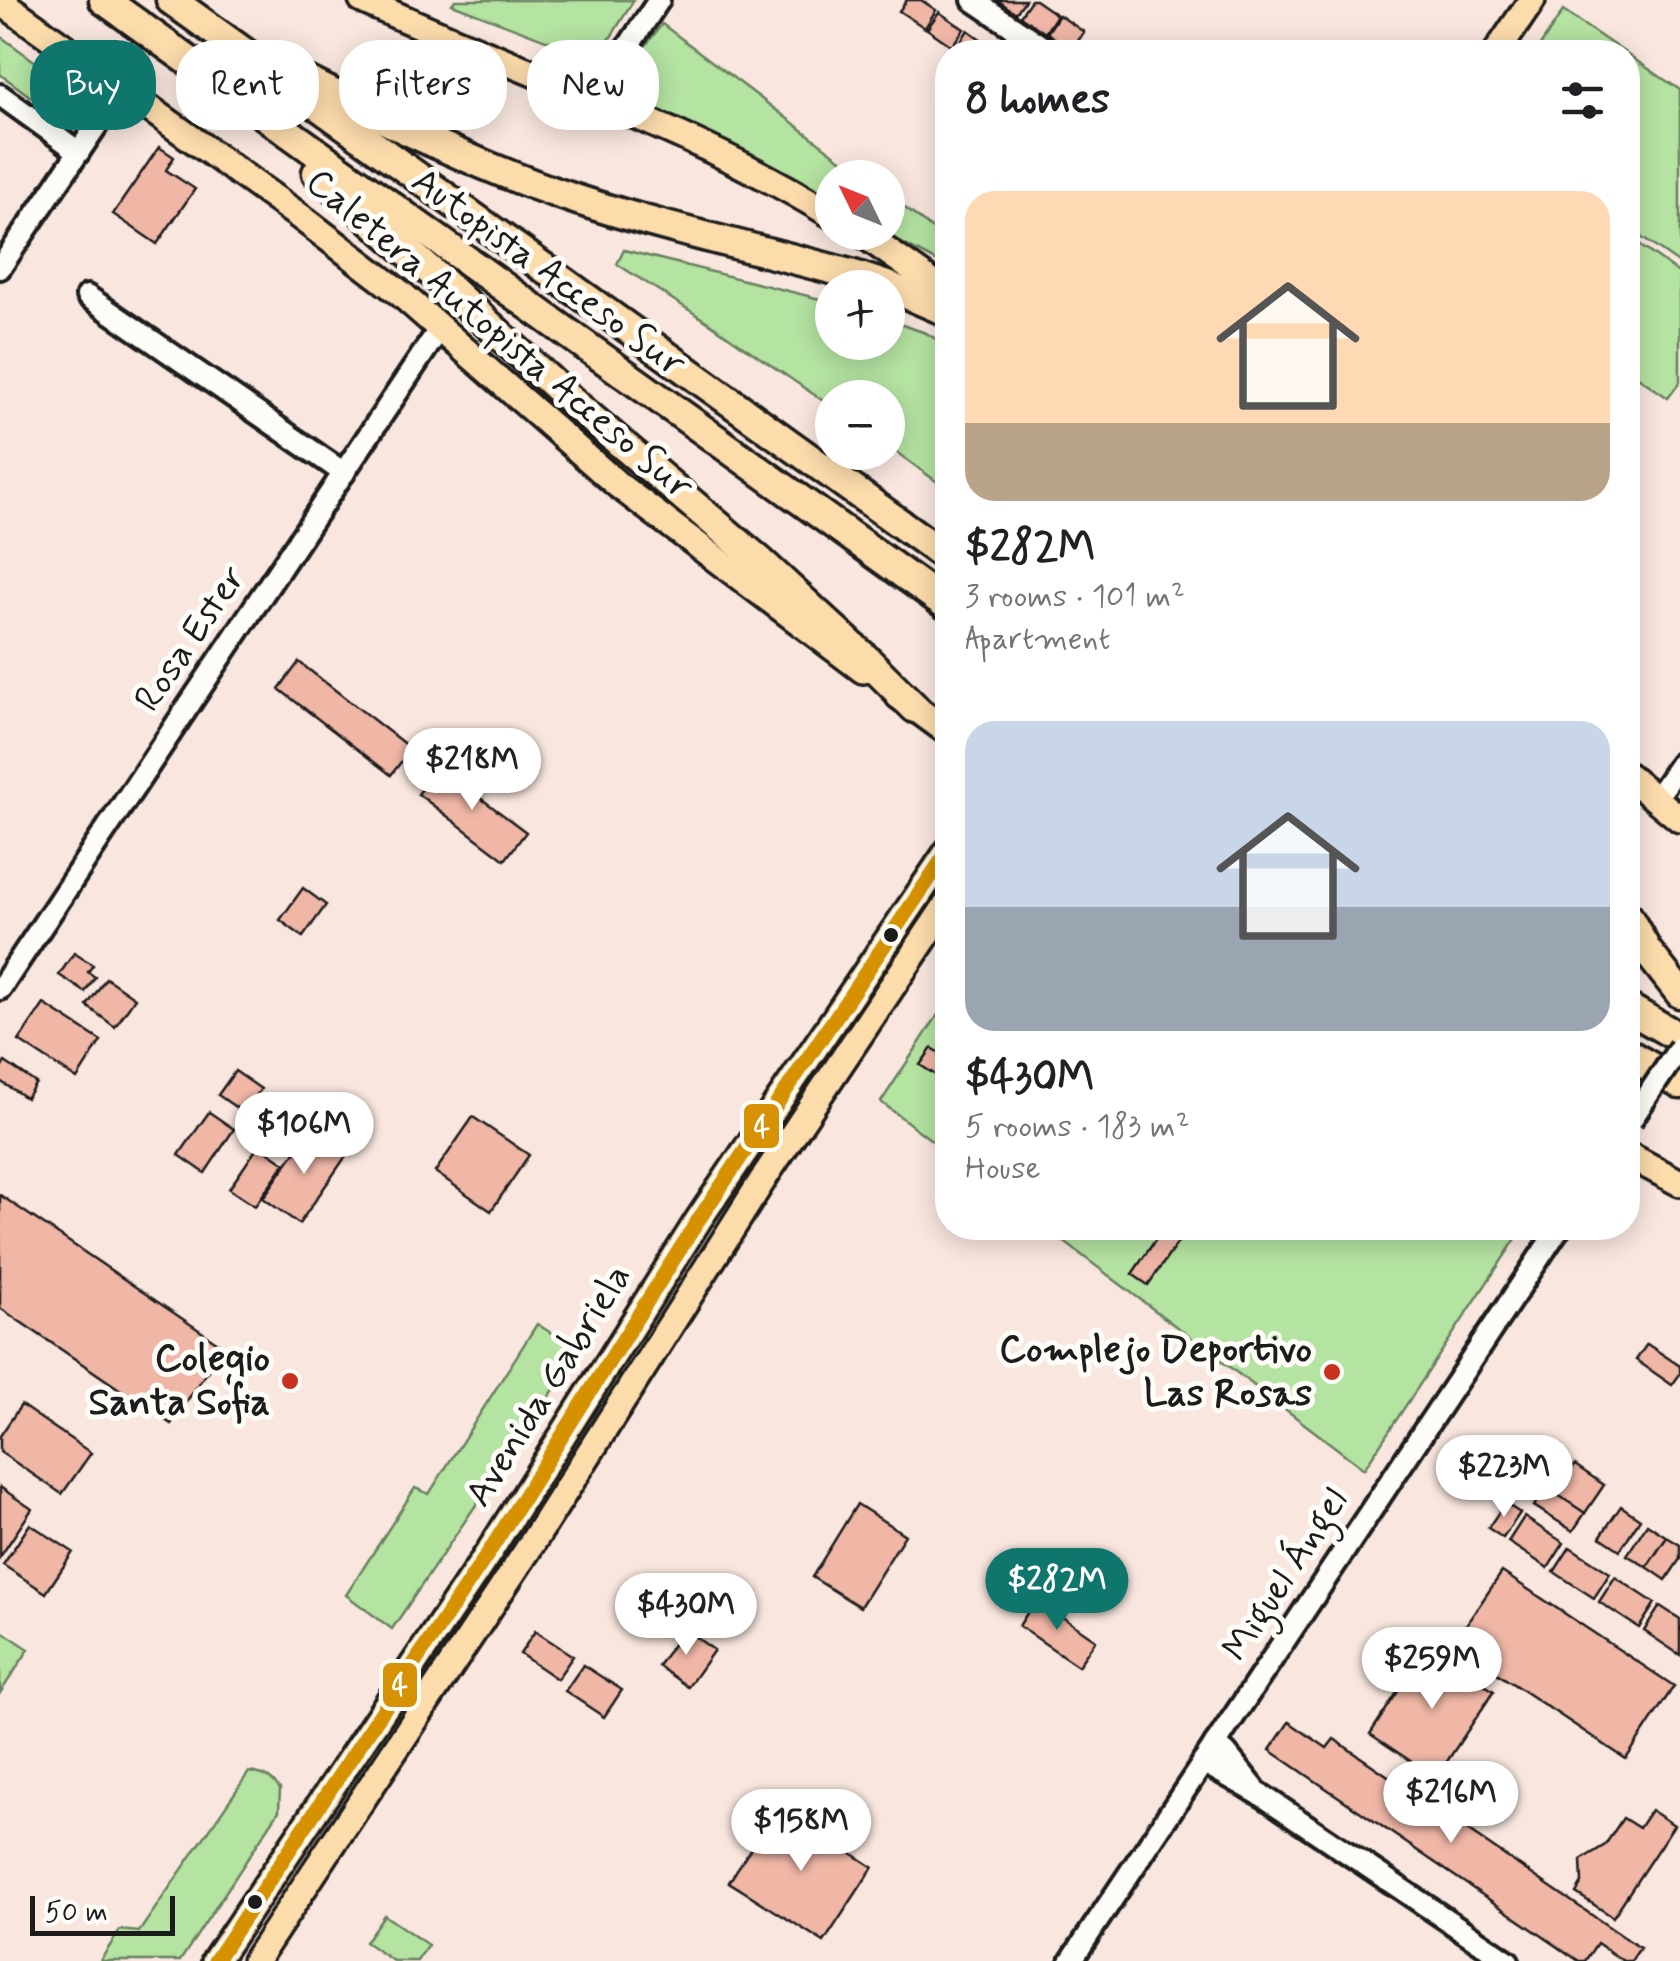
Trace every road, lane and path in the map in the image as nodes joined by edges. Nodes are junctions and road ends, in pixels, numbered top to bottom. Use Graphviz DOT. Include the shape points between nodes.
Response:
graph roads {
  1 [pos="104,0"];
  2 [pos="171,0"];
  3 [pos="362,0"];
  4 [pos="659,0"];
  5 [pos="972,0"];
  6 [pos="1532,0"];
  7 [pos="0,1"];
  8 [pos="55,40"];
  9 [pos="226,40"];
  10 [pos="632,40"];
  11 [pos="1032,40"];
  12 [pos="1505,40"];
  13 [pos="176,52"];
  14 [pos="527,70"];
  15 [pos="319,87"];
  16 [pos="0,94"];
  17 [pos="319,107"];
  18 [pos="156,113"];
  19 [pos="659,128"];
  20 [pos="93,130"];
  21 [pos="270,130"];
  22 [pos="285,130"];
  23 [pos="78,152"];
  24 [pos="815,207"];
  25 [pos="8,240"];
  26 [pos="886,250"];
  27 [pos="0,268"];
  28 [pos="935,285"];
  29 [pos="87,296"];
  30 [pos="935,306"];
  31 [pos="440,328"];
  32 [pos="344,472"];
  33 [pos="935,549"];
  34 [pos="935,597"];
  35 [pos="915,708"];
  36 [pos="935,723"];
  37 [pos="1680,764"];
  38 [pos="1640,786"];
  39 [pos="1656,799"];
  40 [pos="1680,820"];
  41 [pos="935,869"];
  42 [pos="935,922"];
  43 [pos="1640,938"];
  44 [pos="0,988"];
  45 [pos="1680,993"];
  46 [pos="1640,1015"];
  47 [pos="1680,1038"];
  48 [pos="1680,1047"];
  49 [pos="1640,1061"];
  50 [pos="1640,1069"];
  51 [pos="1680,1085"];
  52 [pos="1640,1106"];
  53 [pos="1640,1161"];
  54 [pos="1680,1183"];
  55 [pos="1551,1240"];
  56 [pos="1209,1753"];
  57 [pos="216,1961"];
  58 [pos="255,1961"];
  59 [pos="1071,1961"];
  60 [pos="1508,1961"];
  1 -- 13 [label="highway, Autopista Acceso Sur"];
  2 -- 9 [label="highway, Autopista Acceso Sur"];
  3 -- 14 [label="main road"];
  4 -- 10 [label="street"];
  5 -- 11 [label="street"];
  6 -- 12 [label="main road"];
  7 -- 8 [label="main road, Caletera Autopista Acceso Sur"];
  15 -- 30 [label="highway" via="524,181 857,276"];
  16 -- 23 [label="street"];
  17 -- 33 [label="highway, Autopista Acceso Sur"];
  18 -- 31 [label="main road, Caletera Autopista Acceso Sur"];
  19 -- 24 [label="main road"];
  20 -- 23 [label="street"];
  21 -- 35 [label="highway" via="761,562"];
  22 -- 34 [label="highway, Autopista Acceso Sur"];
  23 -- 25 [label="street"];
  25 -- 27 [label="street"];
  26 -- 28 [label="main road"];
  29 -- 32 [label="street"];
  31 -- 32 [label="street, Rosa Ester"];
  31 -- 35 [label="main road, Caletera Autopista Acceso Sur" via="618,485"];
  32 -- 44 [label="street, Rosa Ester"];
  35 -- 36 [label="main road, Caletera Autopista Acceso Sur"];
  37 -- 39 [label="street"];
  38 -- 39 [label="main road"];
  39 -- 40 [label="main road"];
  41 -- 57 [label="main road, Avenida Gabriela" via="699,1218 489,1552"];
  42 -- 58 [label="main road, Avenida Gabriela"];
  43 -- 45 [label="highway"];
  46 -- 47 [label="highway"];
  48 -- 52 [label="street, bridge"];
  49 -- 51 [label="highway"];
  50 -- 51 [label="highway"];
  53 -- 54 [label="main road"];
  55 -- 56 [label="street, Miguel Ángel"];
  56 -- 59 [label="street, Miguel Ángel"];
  56 -- 60 [label="street"];
}
